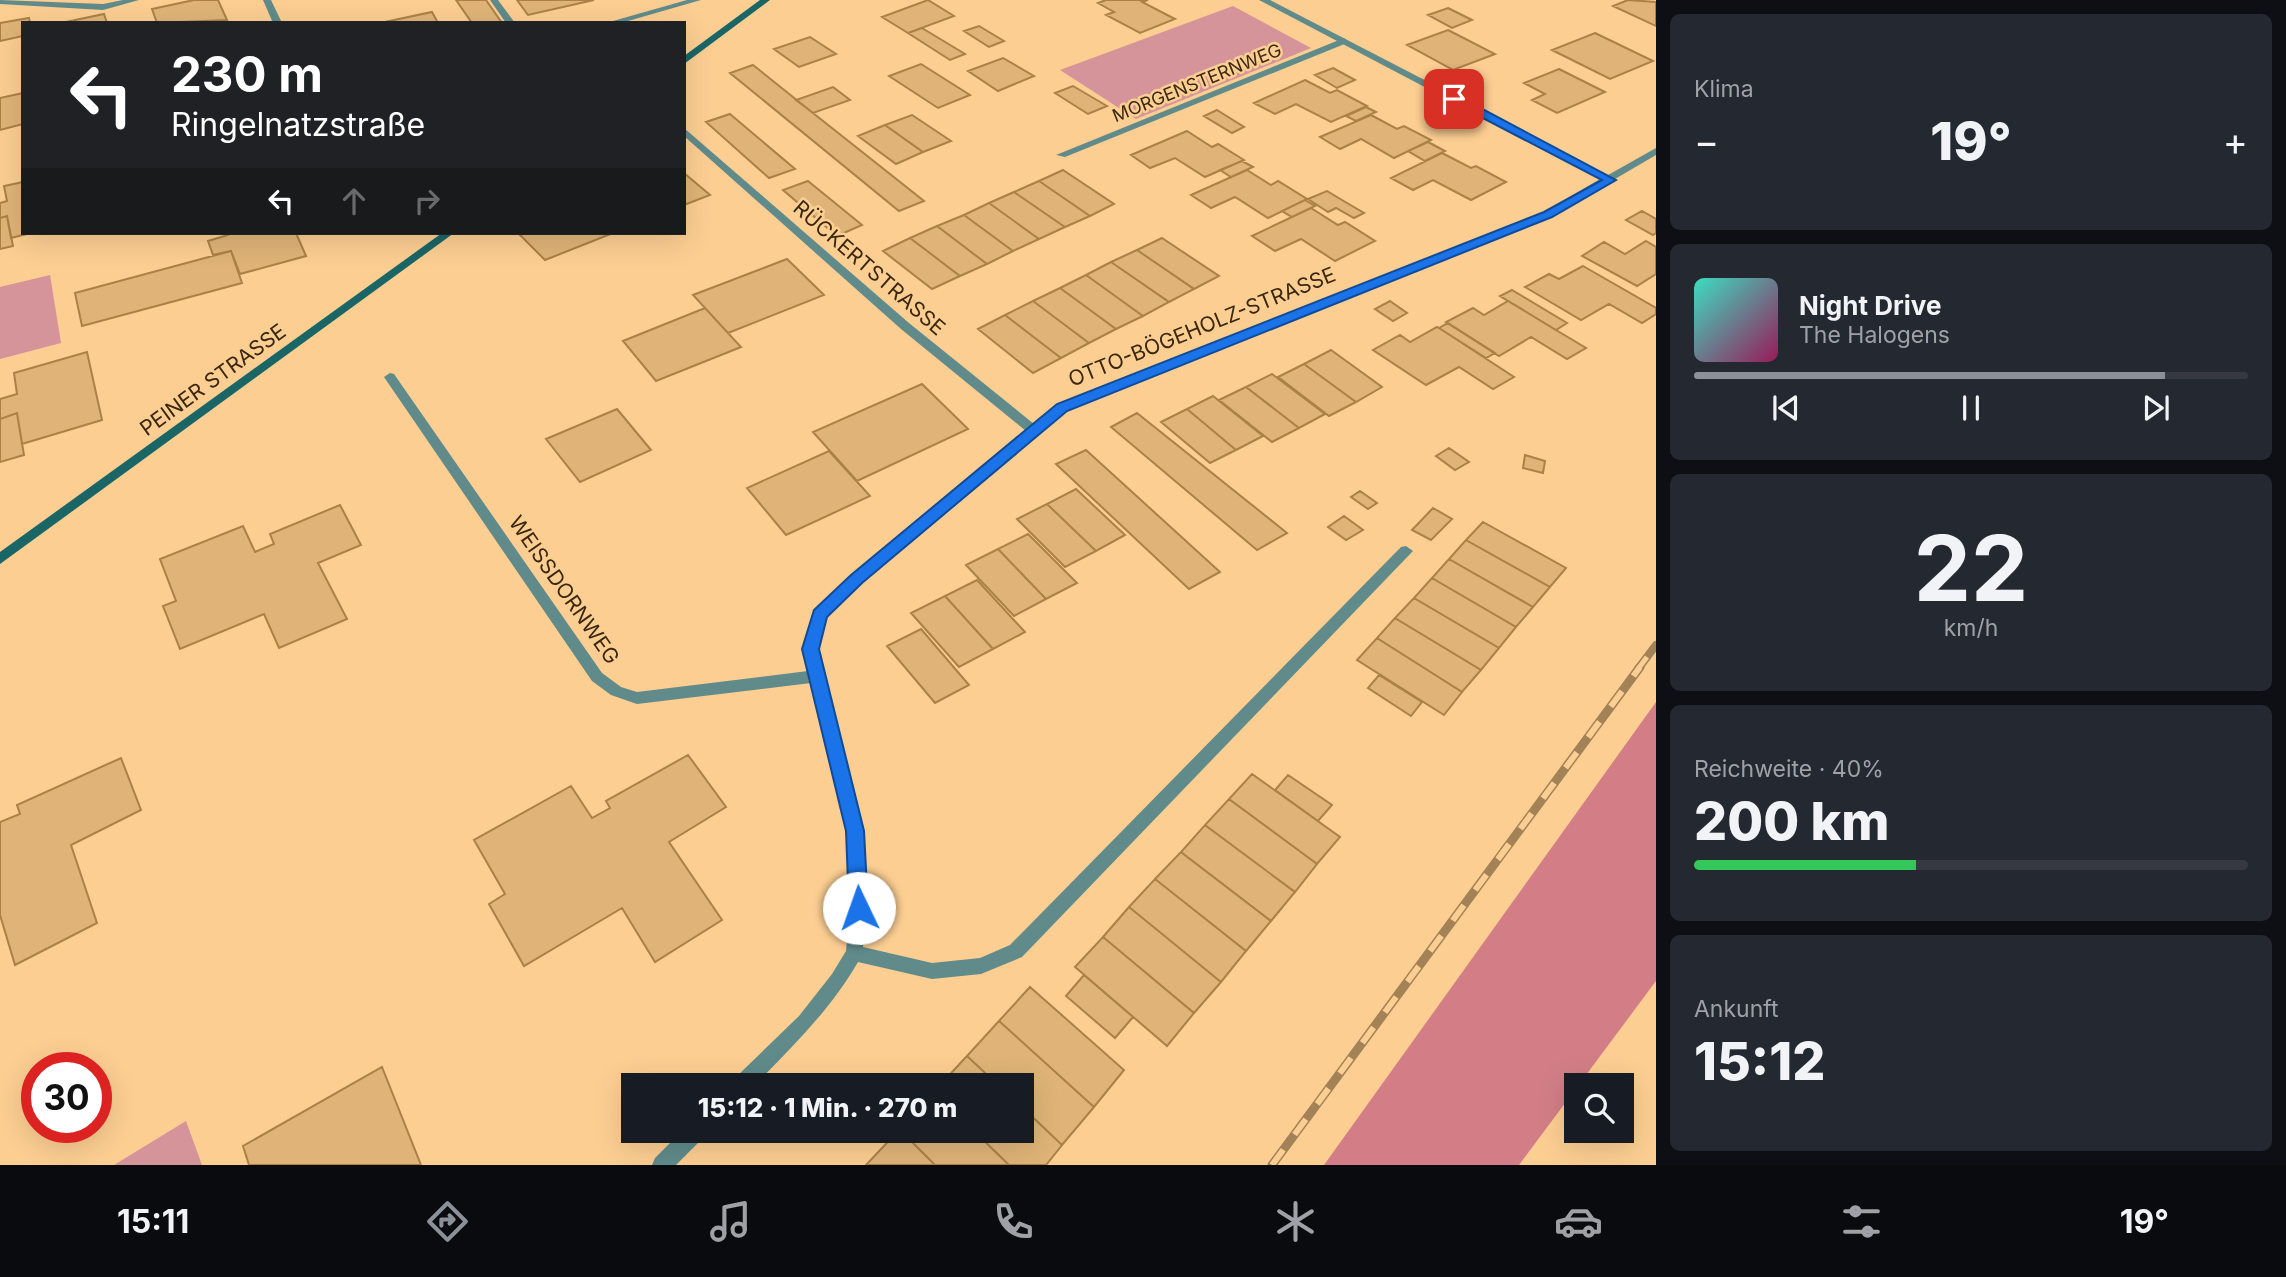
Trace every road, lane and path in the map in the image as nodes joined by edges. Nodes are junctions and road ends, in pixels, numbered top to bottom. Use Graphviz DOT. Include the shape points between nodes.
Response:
graph roads {
  1 [pos="135,0"];
  2 [pos="267,0"];
  3 [pos="494,0"];
  4 [pos="697,0"];
  5 [pos="766,0"];
  6 [pos="1263,0"];
  7 [pos="0,1"];
  8 [pos="277,21"];
  9 [pos="510,21"];
  10 [pos="618,21"];
  11 [pos="1344,41"];
  12 [pos="686,60"];
  13 [pos="686,133"];
  14 [pos="1656,151"];
  15 [pos="1061,155"];
  16 [pos="1610,180"];
  17 [pos="446,235"];
  18 [pos="390,377"];
  19 [pos="1032,430"];
  20 [pos="1406,551"];
  21 [pos="0,559"];
  22 [pos="817,676"];
  23 [pos="854,953"];
  24 [pos="754,1073"];
  25 [pos="683,1143"];
  26 [pos="662,1165"];
  1 -- 7 [label="street" via="103,7"];
  2 -- 8 [label="street"];
  3 -- 9 [label="street"];
  4 -- 10 [label="street"];
  5 -- 12 [label="main road"];
  6 -- 11 [label="street"];
  11 -- 15 [label="street, MORGENSTERNWEG"];
  11 -- 16 [label="street"];
  13 -- 19 [label="street, RÜCKERTSTRASSE" via="905,326"];
  14 -- 16 [label="street, OTTO-BÖGEHOLZ-STRASSE"];
  16 -- 19 [label="street, OTTO-BÖGEHOLZ-STRASSE" via="1548,214 1062,407"];
  17 -- 21 [label="main road, PEINER STRASSE"];
  18 -- 22 [label="street, WEISSDORNWEG" via="597,677 616,691 637,698"];
  19 -- 22 [label="street, OTTO-BÖGEHOLZ-STRASSE" via="820,614 810,649"];
  20 -- 23 [label="street" via="1016,951 981,966 932,971"];
  22 -- 23 [label="street, OTTO-BÖGEHOLZ-STRASSE" via="855,831 859,908"];
  23 -- 24 [label="street, OTTO-BÖGEHOLZ-STRASSE" via="805,1022"];
  25 -- 26 [label="street"];
}
